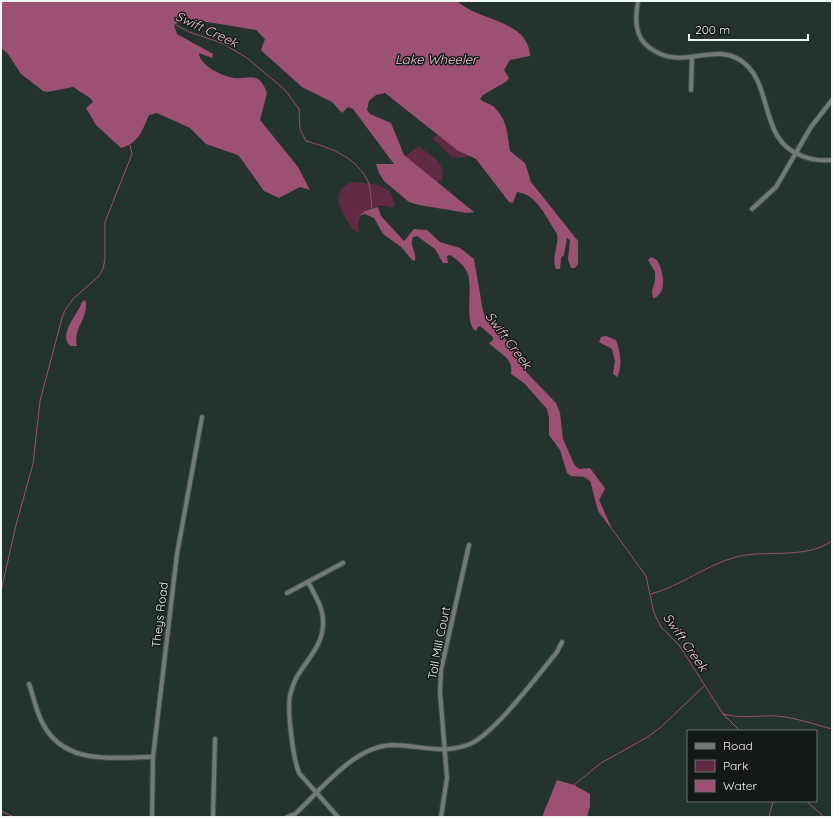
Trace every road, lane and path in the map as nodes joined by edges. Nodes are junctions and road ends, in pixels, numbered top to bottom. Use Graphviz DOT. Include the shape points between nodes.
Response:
graph roads {
  1 [pos="638,1"];
  2 [pos="692,58"];
  3 [pos="692,90"];
  4 [pos="832,100"];
  5 [pos="795,154"];
  6 [pos="832,160"];
  7 [pos="752,209"];
  8 [pos="202,418"];
  9 [pos="469,545"];
  10 [pos="343,563"];
  11 [pos="308,582"];
  12 [pos="287,593"];
  13 [pos="562,642"];
  14 [pos="29,684"];
  15 [pos="215,738"];
  16 [pos="445,750"];
  17 [pos="153,757"];
  18 [pos="317,793"];
  19 [pos="152,817"];
  20 [pos="213,817"];
  21 [pos="287,817"];
  22 [pos="338,817"];
  23 [pos="441,817"];
  1 -- 2 [label="street" via="636,25 646,45 657,54 668,58"];
  2 -- 3 [label="street"];
  2 -- 5 [label="street" via="723,54 745,64 756,78 773,129"];
  4 -- 5 [label="street" via="811,127"];
  5 -- 6 [label="street" via="812,159"];
  5 -- 7 [label="street" via="776,187"];
  8 -- 17 [label="street, Theys Road" via="177,554"];
  9 -- 16 [label="street, Toll Mill Court" via="441,670 440,692"];
  10 -- 11 [label="street"];
  11 -- 12 [label="street"];
  11 -- 18 [label="street" via="322,612 322,635 293,686 290,704 295,764 299,773"];
  13 -- 16 [label="street" via="557,652 493,726 471,743"];
  14 -- 17 [label="street" via="45,728 59,744 72,752 84,756"];
  15 -- 20 [label="street"];
  16 -- 18 [label="street" via="391,745 377,748 346,765"];
  16 -- 23 [label="street, Toll Mill Court" via="447,778"];
  17 -- 19 [label="street, Theys Road"];
  18 -- 21 [label="street" via="295,814"];
  18 -- 22 [label="street"];
}
